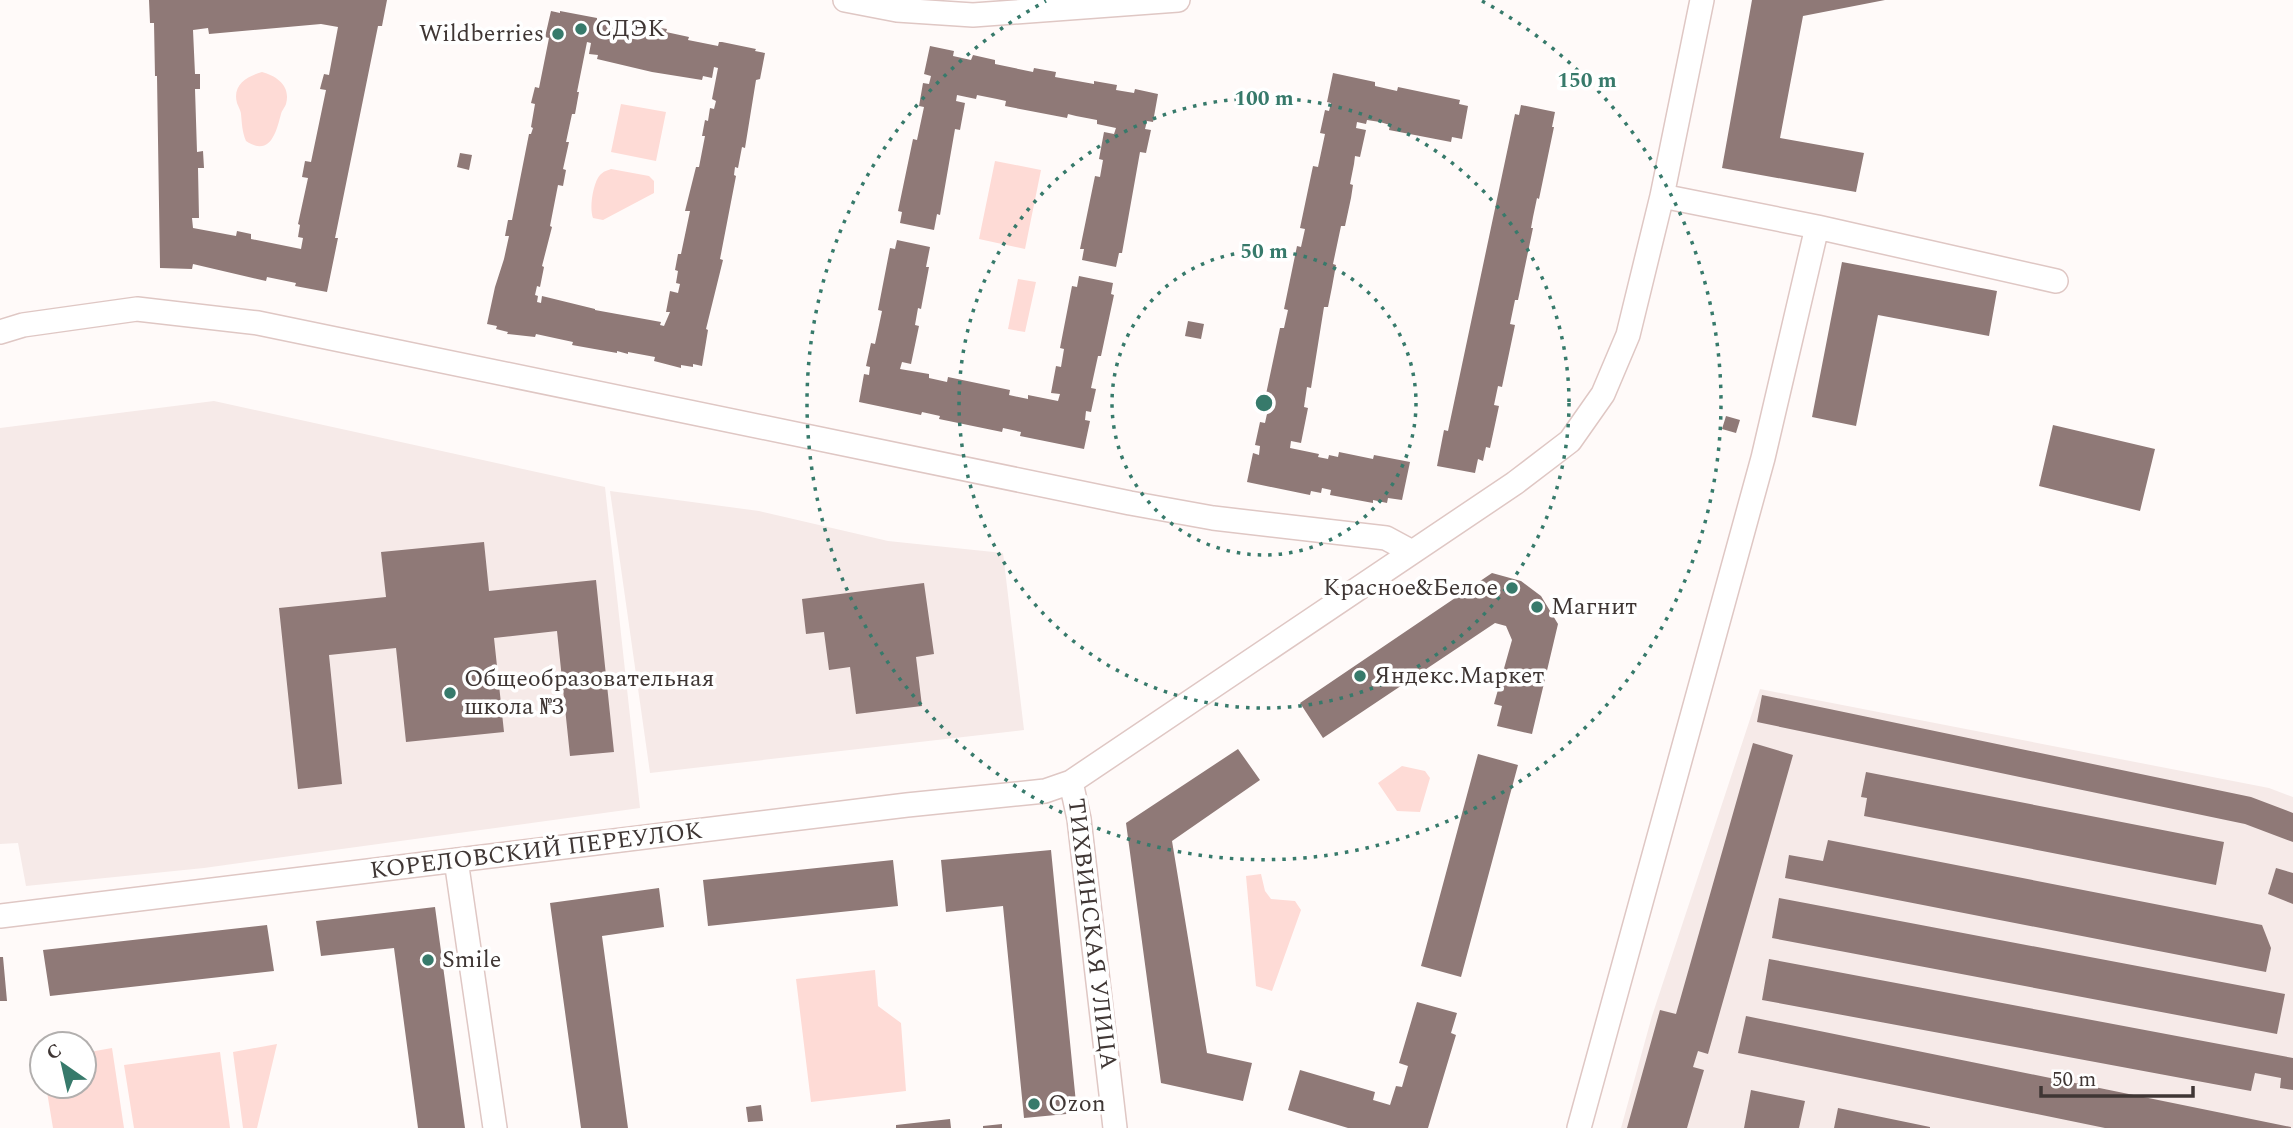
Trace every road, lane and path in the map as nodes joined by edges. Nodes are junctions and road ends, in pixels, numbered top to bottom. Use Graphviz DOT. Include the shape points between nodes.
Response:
graph roads {
  1 [pos="845,0"];
  2 [pos="1178,0"];
  3 [pos="1702,0"];
  4 [pos="1662,196"];
  5 [pos="1817,227"];
  6 [pos="2056,281"];
  7 [pos="0,332"];
  8 [pos="1412,552"];
  9 [pos="1071,782"];
  10 [pos="456,860"];
  11 [pos="0,916"];
  12 [pos="495,1128"];
  13 [pos="1115,1128"];
  14 [pos="1579,1128"];
  1 -- 2 [label="street" via="897,10 973,15"];
  3 -- 4 [label="street, КОРЕЛОВСКИЙ ПЕРЕУЛОК"];
  4 -- 5 [label="street"];
  4 -- 8 [label="street, КОРЕЛОВСКИЙ ПЕРЕУЛОК" via="1628,335 1602,394 1570,440"];
  5 -- 6 [label="street"];
  5 -- 14 [label="street" via="1763,458"];
  7 -- 8 [label="street" via="137,309 258,323 1130,503 1213,518 1386,538"];
  8 -- 9 [label="street, КОРЕЛОВСКИЙ ПЕРЕУЛОК"];
  9 -- 10 [label="street, КОРЕЛОВСКИЙ ПЕРЕУЛОК" via="1045,791"];
  9 -- 13 [label="street, ТИХВИНСКАЯ УЛИЦА"];
  10 -- 11 [label="street, КОРЕЛОВСКИЙ ПЕРЕУЛОК"];
  10 -- 12 [label="street"];
}
